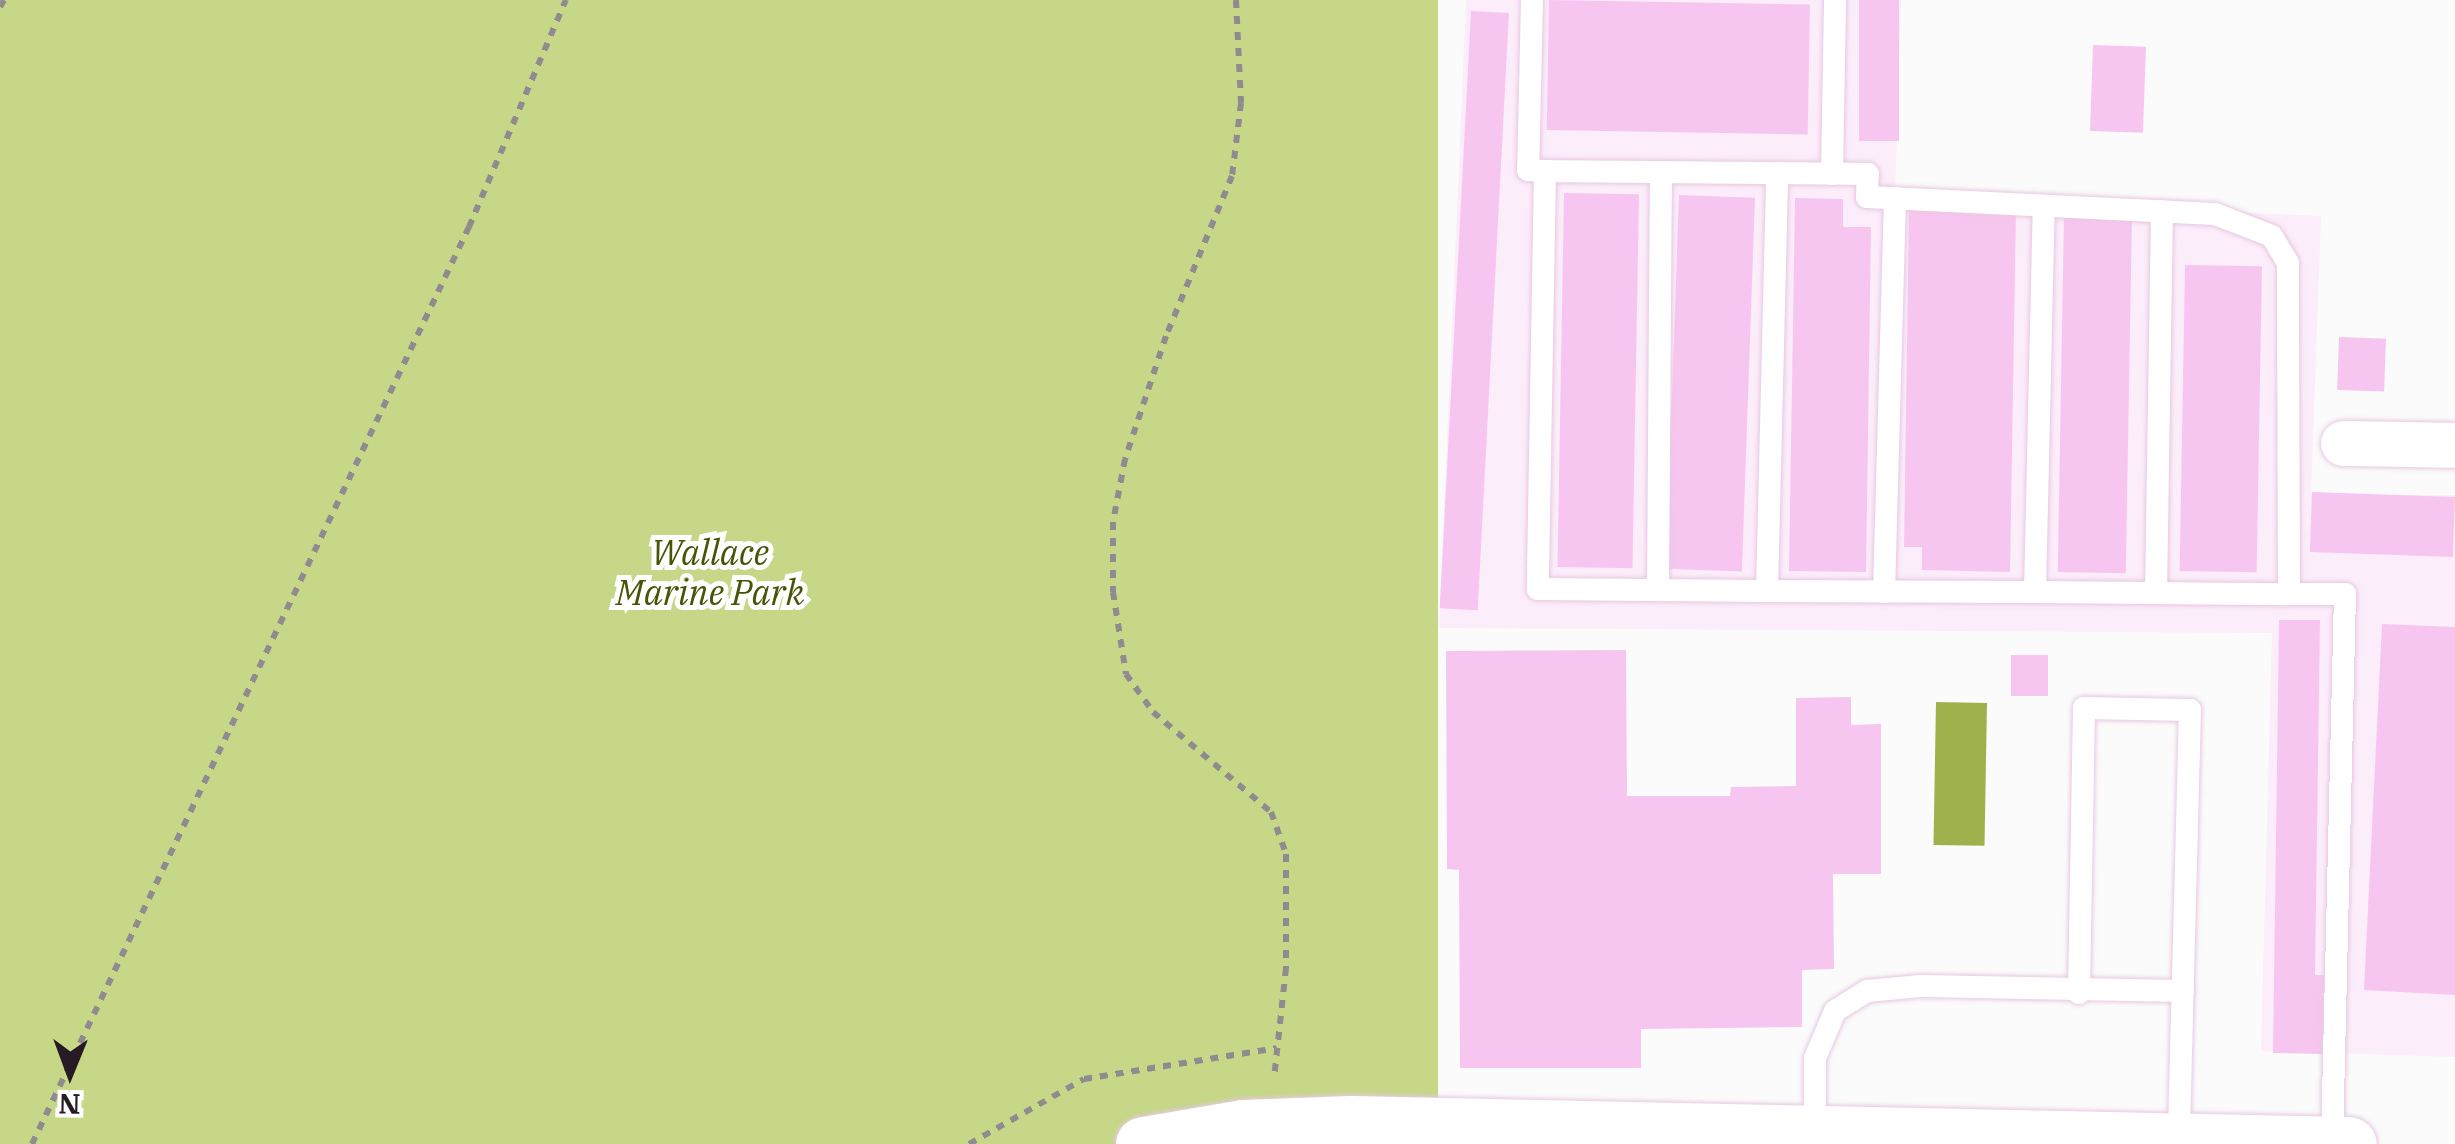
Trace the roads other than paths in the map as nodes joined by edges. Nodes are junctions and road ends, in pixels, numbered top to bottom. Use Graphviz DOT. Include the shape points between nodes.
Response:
graph roads {
  1 [pos="1532,0"];
  2 [pos="1835,0"];
  3 [pos="1545,171"];
  4 [pos="1661,172"];
  5 [pos="1777,173"];
  6 [pos="1832,174"];
  7 [pos="1895,198"];
  8 [pos="2044,206"];
  9 [pos="2162,212"];
  10 [pos="2343,443"];
  11 [pos="2455,445"];
  12 [pos="1658,590"];
  13 [pos="1768,591"];
  14 [pos="1884,592"];
  15 [pos="2035,592"];
  16 [pos="2156,593"];
  17 [pos="2288,594"];
  18 [pos="2183,990"];
  19 [pos="2079,993"];
  20 [pos="1814,1138"];
  21 [pos="2180,1138"];
  22 [pos="2012,1140"];
  23 [pos="2332,1143"];
  24 [pos="1143,1144"];
  25 [pos="2349,1144"];
  1 -- 3 [label="lane" via="1528,170"];
  2 -- 6 [label="lane"];
  3 -- 4 [label="lane"];
  3 -- 12 [label="lane" via="1538,589"];
  4 -- 5 [label="lane"];
  4 -- 12 [label="lane"];
  5 -- 6 [label="lane"];
  5 -- 13 [label="lane"];
  6 -- 7 [label="lane" via="1868,174 1867,197"];
  7 -- 8 [label="lane"];
  7 -- 14 [label="lane"];
  8 -- 9 [label="lane"];
  8 -- 15 [label="lane"];
  9 -- 16 [label="lane"];
  9 -- 17 [label="lane" via="2215,214 2272,236 2288,263"];
  10 -- 11 [label="street"];
  12 -- 13 [label="lane"];
  13 -- 14 [label="lane"];
  14 -- 15 [label="lane"];
  15 -- 16 [label="lane"];
  16 -- 17 [label="lane"];
  17 -- 23 [label="lane" via="2345,594"];
  18 -- 19 [label="lane"];
  18 -- 19 [label="lane" via="2190,710 2084,708"];
  18 -- 21 [label="lane"];
  19 -- 20 [label="lane" via="1921,986 1867,991 1834,1011 1815,1058"];
  20 -- 22 [label="street"];
  20 -- 24 [label="street" via="1273,1126"];
  21 -- 22 [label="street"];
  21 -- 23 [label="street"];
  23 -- 25 [label="street"];
}
